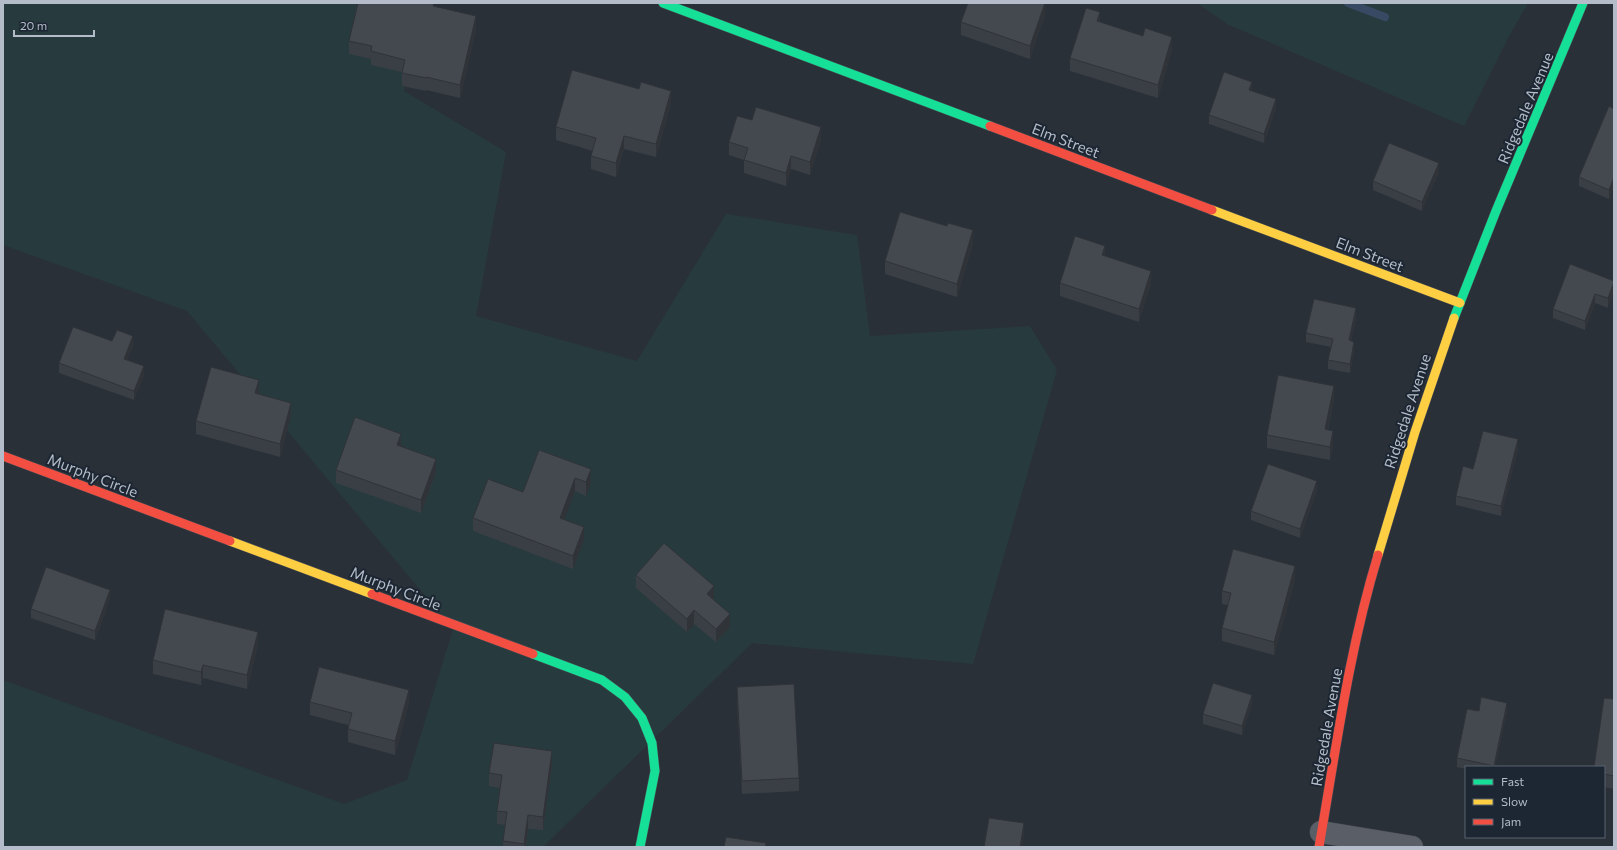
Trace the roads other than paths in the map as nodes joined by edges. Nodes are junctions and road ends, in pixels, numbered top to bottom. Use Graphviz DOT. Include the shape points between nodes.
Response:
graph roads {
  1 [pos="663,3"];
  2 [pos="1584,3"];
  3 [pos="1460,303"];
  4 [pos="3,456"];
  5 [pos="1320,840"];
  6 [pos="640,847"];
  7 [pos="1412,847"];
  1 -- 3 [label="street, Elm Street"];
  2 -- 3 [label="street, Ridgedale Avenue"];
  3 -- 5 [label="street, Ridgedale Avenue" via="1400,478 1367,596"];
  4 -- 6 [label="street, Murphy Circle" via="602,680 616,688 634,704 646,725 654,748 655,772"];
  5 -- 7 [label="street"];
}
